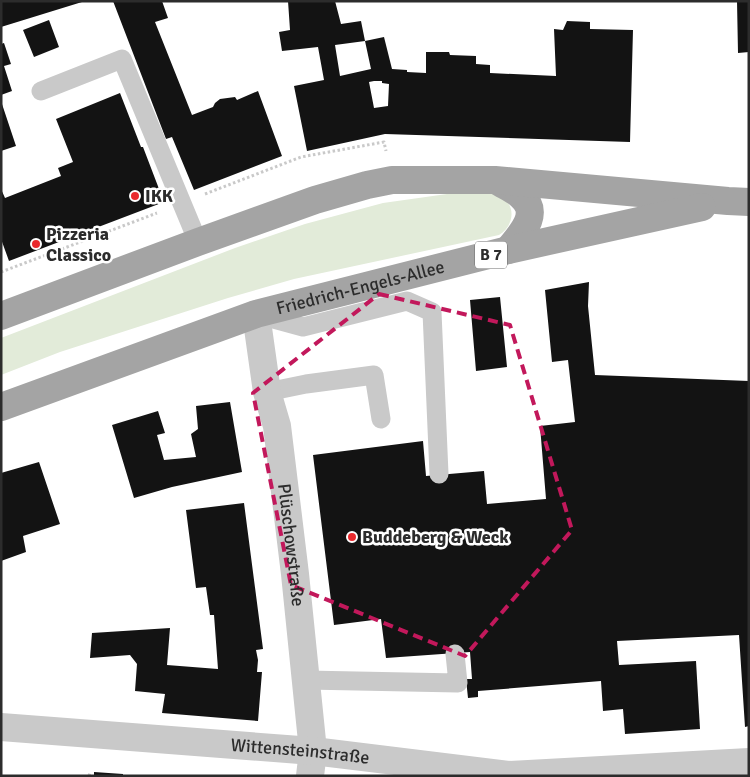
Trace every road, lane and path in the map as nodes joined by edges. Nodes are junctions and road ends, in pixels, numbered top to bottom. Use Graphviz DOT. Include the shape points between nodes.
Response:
graph roads {
  1 [pos="41,90"];
  2 [pos="494,180"];
  3 [pos="738,201"];
  4 [pos="198,242"];
  5 [pos="508,250"];
  6 [pos="3,309"];
  7 [pos="256,314"];
  8 [pos="268,392"];
  9 [pos="1,407"];
  10 [pos="381,420"];
  11 [pos="439,474"];
  12 [pos="455,654"];
  13 [pos="306,680"];
  14 [pos="1,727"];
  15 [pos="749,762"];
  16 [pos="312,764"];
  1 -- 4 [label="lane" via="122,59"];
  2 -- 3 [label="main road, Friedrich-Engels-Allee / B 7"];
  2 -- 4 [label="main road, Friedrich-Engels-Allee / B 7" via="392,180 367,185"];
  2 -- 5 [label="main road" via="521,195 529,205 530,218"];
  3 -- 5 [label="main road, Friedrich-Engels-Allee / B 7"];
  4 -- 6 [label="main road, Friedrich-Engels-Allee / B 7"];
  5 -- 7 [label="main road, Friedrich-Engels-Allee / B 7"];
  7 -- 8 [label="street, Plüschowstraße"];
  7 -- 9 [label="main road, Friedrich-Engels-Allee / B 7"];
  7 -- 11 [label="lane" via="303,327 408,301 432,312"];
  8 -- 10 [label="lane" via="374,375"];
  8 -- 13 [label="street, Plüschowstraße" via="277,426"];
  12 -- 13 [label="lane" via="458,683"];
  13 -- 16 [label="street, Plüschowstraße"];
  14 -- 16 [label="street, Wittensteinstraße"];
  15 -- 16 [label="street, Wittensteinstraße" via="510,776"];
}
